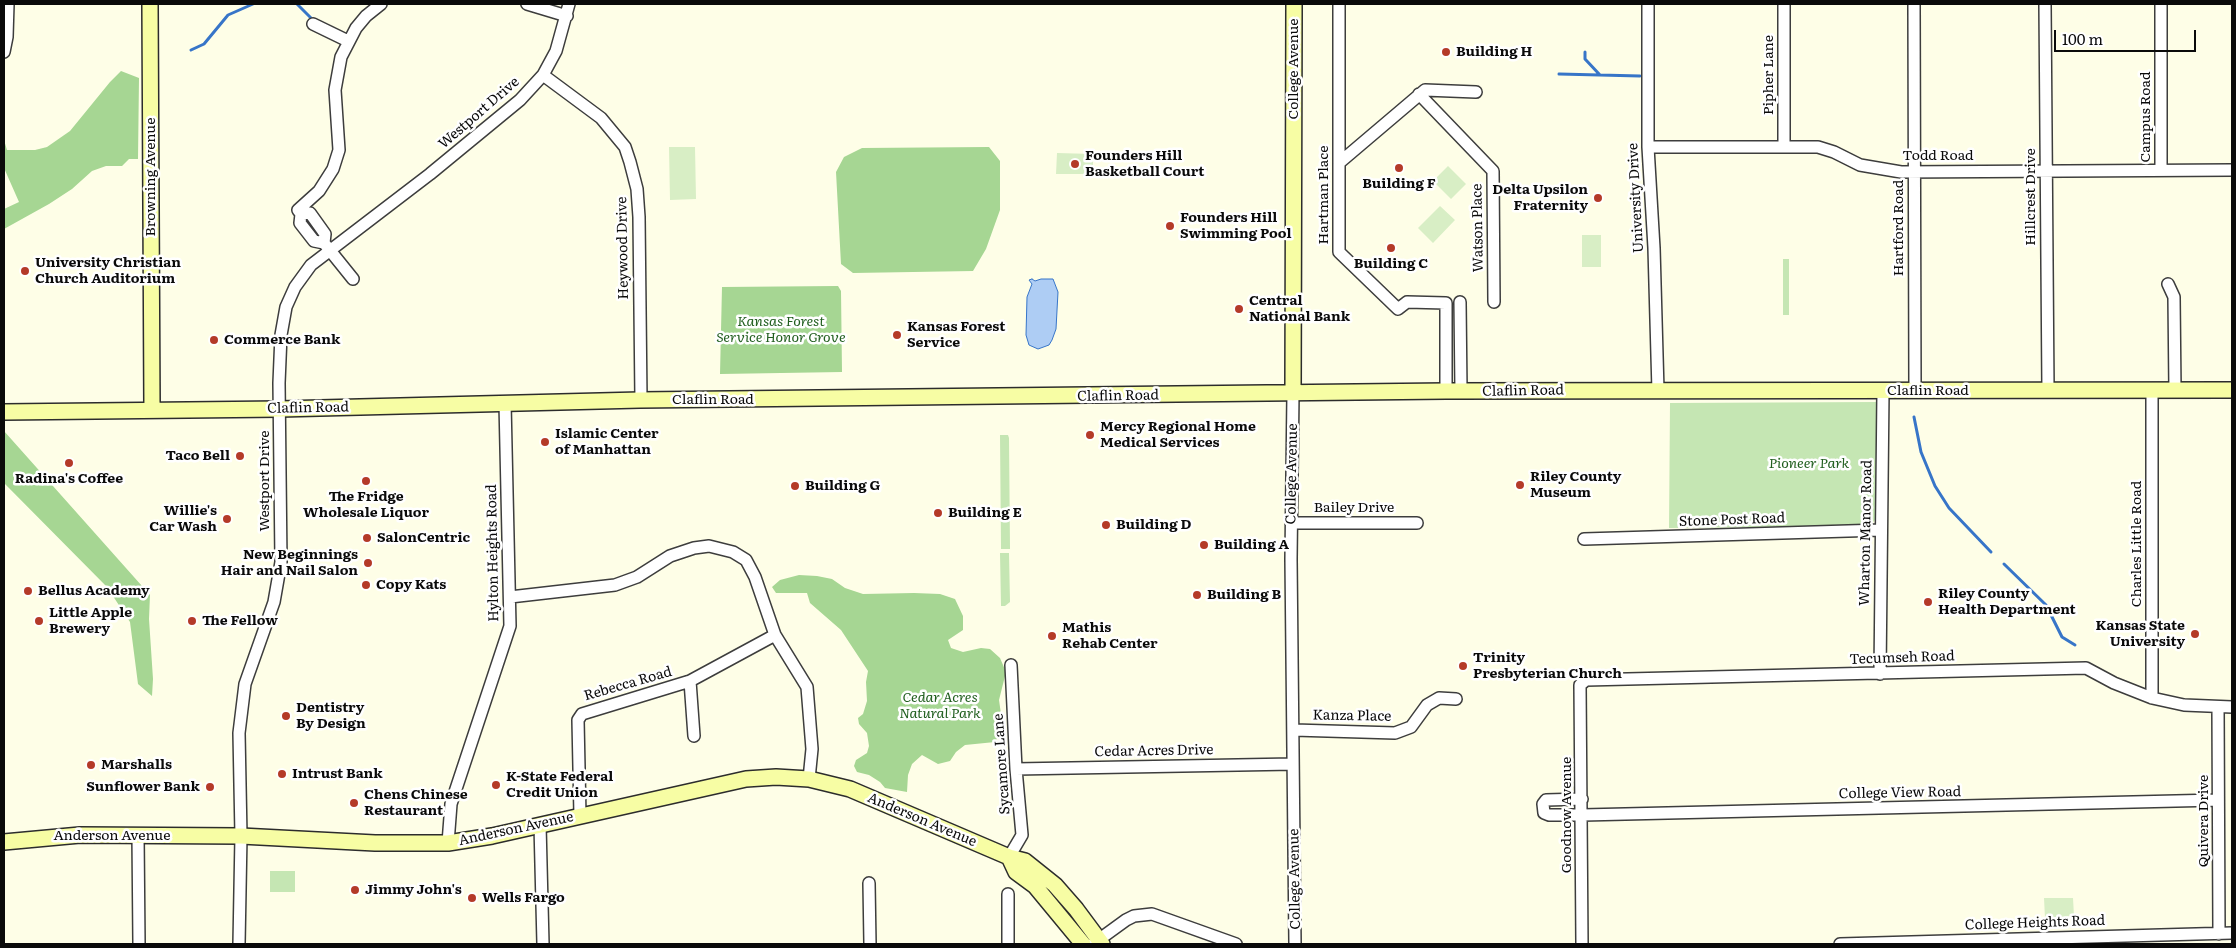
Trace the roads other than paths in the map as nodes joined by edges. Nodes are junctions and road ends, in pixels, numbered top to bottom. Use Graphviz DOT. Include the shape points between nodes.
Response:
graph roads {
  1 [pos="8,4"];
  2 [pos="150,4"];
  3 [pos="381,4"];
  4 [pos="527,4"];
  5 [pos="569,4"];
  6 [pos="1294,4"];
  7 [pos="1648,4"];
  8 [pos="1784,4"];
  9 [pos="1914,4"];
  10 [pos="2046,4"];
  11 [pos="2161,4"];
  12 [pos="1339,5"];
  13 [pos="567,16"];
  14 [pos="313,24"];
  15 [pos="348,41"];
  16 [pos="4,52"];
  17 [pos="543,75"];
  18 [pos="1476,92"];
  19 [pos="1419,94"];
  20 [pos="1784,145"];
  21 [pos="1648,147"];
  22 [pos="1339,163"];
  23 [pos="2162,170"];
  24 [pos="2232,170"];
  25 [pos="1914,172"];
  26 [pos="2046,172"];
  27 [pos="327,247"];
  28 [pos="353,279"];
  29 [pos="2168,284"];
  30 [pos="1460,302"];
  31 [pos="1494,302"];
  32 [pos="2048,390"];
  33 [pos="2232,390"];
  34 [pos="1454,391"];
  35 [pos="1658,391"];
  36 [pos="1883,391"];
  37 [pos="2152,391"];
  38 [pos="2175,391"];
  39 [pos="1915,392"];
  40 [pos="1294,393"];
  41 [pos="641,400"];
  42 [pos="506,403"];
  43 [pos="152,409"];
  44 [pos="280,409"];
  45 [pos="4,412"];
  46 [pos="1291,523"];
  47 [pos="1417,523"];
  48 [pos="1881,530"];
  49 [pos="1584,539"];
  50 [pos="510,597"];
  51 [pos="775,635"];
  52 [pos="1011,665"];
  53 [pos="1880,674"];
  54 [pos="690,681"];
  55 [pos="1580,685"];
  56 [pos="2152,698"];
  57 [pos="1456,699"];
  58 [pos="2218,707"];
  59 [pos="2232,707"];
  60 [pos="1294,730"];
  61 [pos="694,736"];
  62 [pos="1293,764"];
  63 [pos="1016,769"];
  64 [pos="809,779"];
  65 [pos="1582,799"];
  66 [pos="2218,800"];
  67 [pos="1583,815"];
  68 [pos="580,816"];
  69 [pos="540,825"];
  70 [pos="138,835"];
  71 [pos="241,836"];
  72 [pos="4,842"];
  73 [pos="448,843"];
  74 [pos="1009,857"];
  75 [pos="870,883"];
  76 [pos="1008,894"];
  77 [pos="2219,934"];
  78 [pos="2232,934"];
  79 [pos="2009,942"];
  80 [pos="1098,943"];
  81 [pos="139,944"];
  82 [pos="239,944"];
  83 [pos="543,944"];
  84 [pos="870,944"];
  85 [pos="1008,944"];
  86 [pos="1083,944"];
  87 [pos="1236,944"];
  88 [pos="1295,944"];
  89 [pos="1582,944"];
  90 [pos="1840,944"];
  1 -- 16 [label="street"];
  2 -- 43 [label="street, Browning Avenue"];
  3 -- 15 [label="street" via="366,16"];
  4 -- 13 [label="street"];
  5 -- 13 [label="street, Westport Drive"];
  6 -- 40 [label="street, College Avenue"];
  7 -- 21 [label="street, University Drive"];
  8 -- 20 [label="street, Pipher Lane"];
  9 -- 25 [label="street, Hartford Road"];
  10 -- 26 [label="street, Hillcrest Drive"];
  11 -- 23 [label="street, Campus Road"];
  12 -- 22 [label="street, Hartman Place"];
  13 -- 17 [label="street, Westport Drive" via="556,51"];
  14 -- 15 [label="street"];
  15 -- 27 [label="street" via="341,57 335,90 339,150 333,169 319,191 298,210 302,214 300,222 314,241"];
  17 -- 27 [label="street, Westport Drive" via="520,100 430,174"];
  17 -- 41 [label="street, Heywood Drive" via="601,118 625,147 630,162 637,189 639,217"];
  18 -- 19 [label="street" via="1427,89"];
  19 -- 22 [label="street"];
  19 -- 31 [label="street, Watson Place" via="1493,171"];
  20 -- 21 [label="street, Todd Road"];
  20 -- 25 [label="street, Todd Road" via="1818,147 1860,165"];
  21 -- 35 [label="street, University Drive"];
  22 -- 34 [label="street, Hartman Place" via="1339,252 1398,309 1407,302 1446,303"];
  23 -- 24 [label="street, Todd Road"];
  23 -- 26 [label="street, Todd Road"];
  25 -- 26 [label="street, Todd Road"];
  25 -- 39 [label="street, Hartford Road"];
  26 -- 32 [label="street, Hillcrest Drive"];
  27 -- 28 [label="street"];
  27 -- 44 [label="street, Westport Drive" via="295,287 286,307"];
  29 -- 38 [label="street" via="2174,297"];
  30 -- 34 [label="street"];
  32 -- 37 [label="street, Claflin Road"];
  32 -- 39 [label="street, Claflin Road"];
  33 -- 38 [label="street, Claflin Road"];
  34 -- 35 [label="street, Claflin Road"];
  34 -- 40 [label="street, Claflin Road"];
  35 -- 36 [label="street, Claflin Road"];
  36 -- 39 [label="street, Claflin Road"];
  36 -- 48 [label="street, Wharton Manor Road"];
  37 -- 38 [label="street, Claflin Road"];
  37 -- 56 [label="street, Charles Little Road"];
  40 -- 41 [label="street, Claflin Road"];
  40 -- 46 [label="street, College Avenue"];
  41 -- 42 [label="street, Claflin Road"];
  42 -- 44 [label="street, Claflin Road"];
  42 -- 50 [label="street, Hylton Heights Road"];
  43 -- 44 [label="street, Claflin Road"];
  43 -- 45 [label="street, Claflin Road"];
  44 -- 71 [label="street, Westport Drive" via="281,562 274,602 242,701 239,732"];
  46 -- 47 [label="street, Bailey Drive"];
  46 -- 60 [label="street, College Avenue"];
  48 -- 49 [label="street, Stone Post Road"];
  48 -- 53 [label="street, Wharton Manor Road"];
  50 -- 51 [label="street" via="615,585 637,577 670,556 694,548 718,548 746,560 765,600"];
  50 -- 73 [label="street, Hylton Heights Road" via="510,626 451,804"];
  51 -- 54 [label="street, Rebecca Road"];
  51 -- 64 [label="street" via="807,687 812,749"];
  52 -- 63 [label="street, Sycamore Lane"];
  53 -- 55 [label="street, Tecumseh Road" via="1586,680"];
  53 -- 56 [label="street, Tecumseh Road" via="2086,668"];
  54 -- 61 [label="street"];
  54 -- 68 [label="street, Rebecca Road" via="582,714 578,720"];
  55 -- 65 [label="street, Goodnow Avenue"];
  56 -- 58 [label="street, Tecumseh Road" via="2184,705"];
  57 -- 60 [label="street, Kanza Place" via="1439,698 1427,705 1411,727 1395,733"];
  58 -- 59 [label="street, Tecumseh Road"];
  58 -- 66 [label="street, Quivera Drive"];
  60 -- 62 [label="street, College Avenue"];
  62 -- 63 [label="street, Cedar Acres Drive"];
  62 -- 88 [label="street, College Avenue"];
  63 -- 74 [label="street, Sycamore Lane" via="1022,835"];
  64 -- 68 [label="street, Anderson Avenue" via="746,779"];
  64 -- 74 [label="street, Anderson Avenue" via="850,789"];
  65 -- 67 [label="street, Goodnow Avenue"];
  65 -- 67 [label="street, College View Road" via="1549,799 1542,807 1546,815"];
  66 -- 67 [label="street, College View Road"];
  66 -- 77 [label="street, Quivera Drive"];
  67 -- 89 [label="street, Goodnow Avenue"];
  68 -- 69 [label="street, Anderson Avenue"];
  69 -- 73 [label="street, Anderson Avenue"];
  69 -- 83 [label="street"];
  70 -- 71 [label="street, Anderson Avenue"];
  70 -- 72 [label="street, Anderson Avenue" via="61,835"];
  70 -- 81 [label="street"];
  71 -- 73 [label="street, Anderson Avenue"];
  71 -- 82 [label="street, Westport Drive"];
  74 -- 80 [label="street, Anderson Avenue" via="1025,861 1046,876 1076,909"];
  74 -- 86 [label="street" via="1016,872 1035,886"];
  75 -- 84 [label="street"];
  76 -- 85 [label="street"];
  77 -- 78 [label="street, College Heights Road"];
  77 -- 79 [label="street, College Heights Road"];
  79 -- 90 [label="street, College Heights Road"];
  80 -- 87 [label="street" via="1126,920 1152,914"];
}
